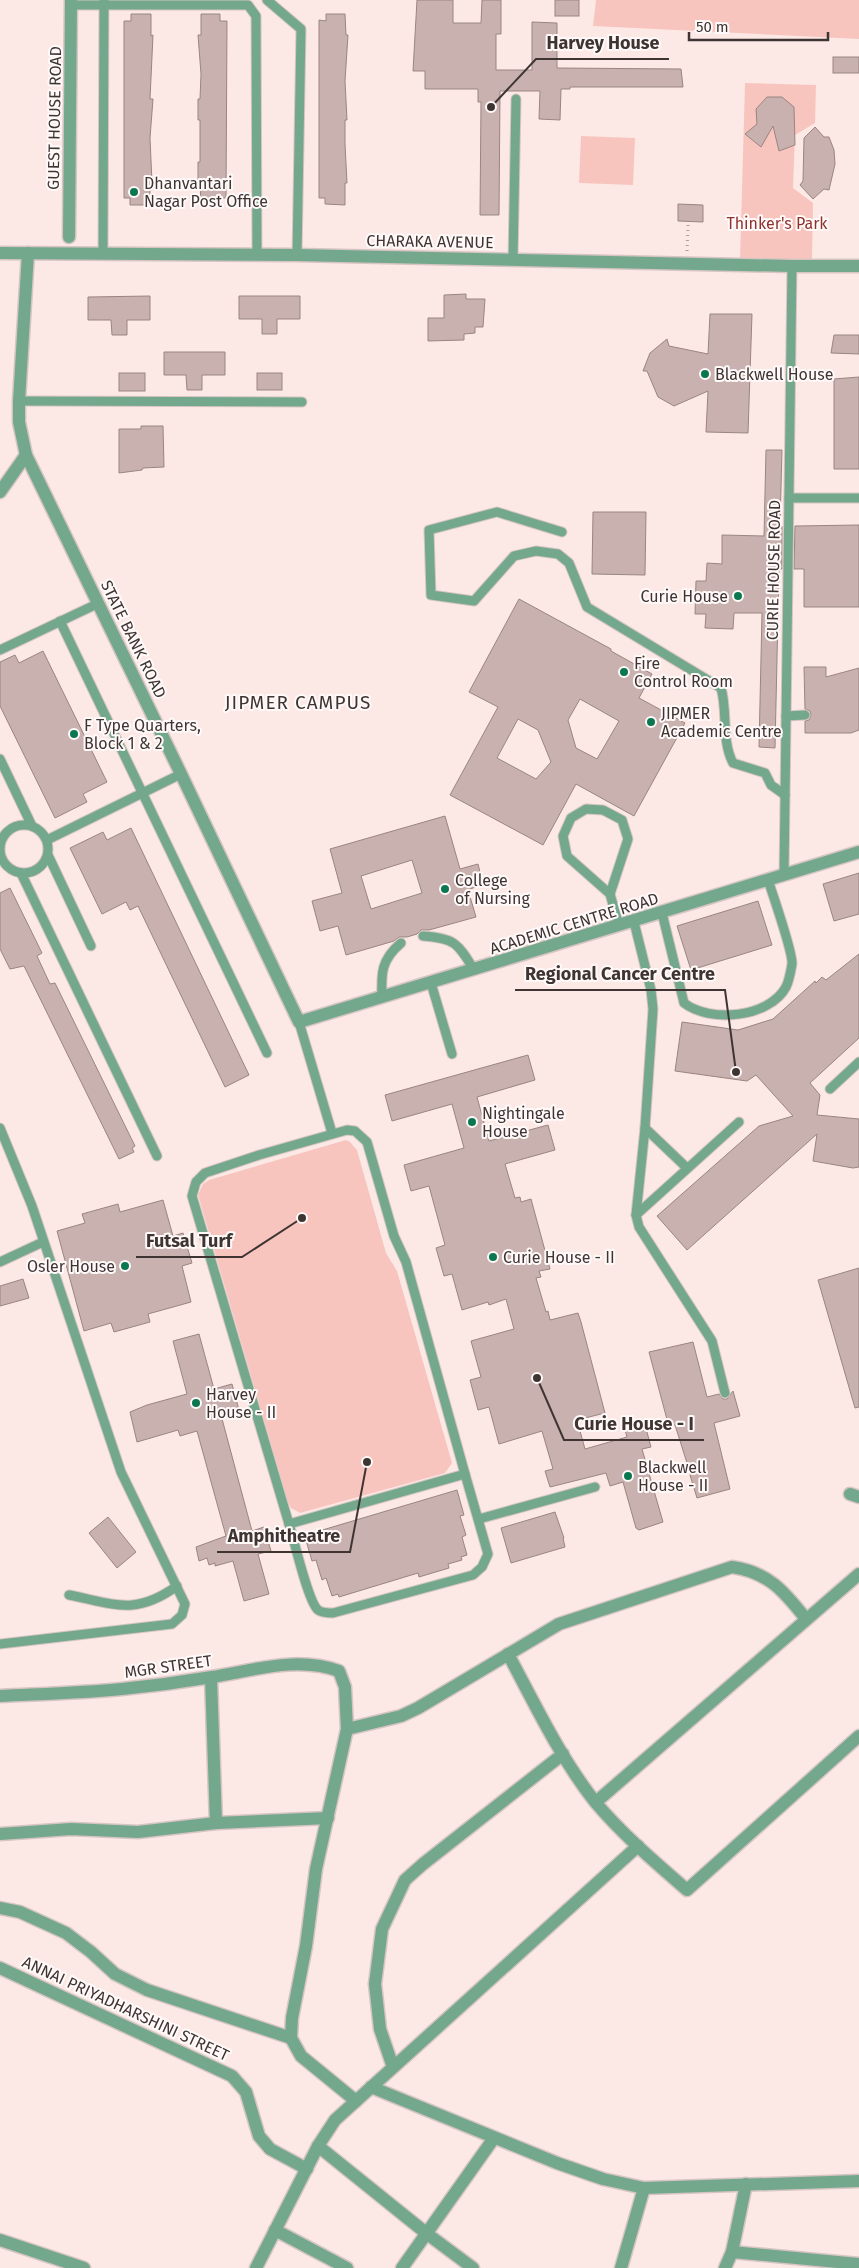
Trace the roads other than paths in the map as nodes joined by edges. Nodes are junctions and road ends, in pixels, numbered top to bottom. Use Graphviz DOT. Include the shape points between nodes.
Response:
graph roads {
  1 [pos="267,0"];
  2 [pos="71,3"];
  3 [pos="104,3"];
  4 [pos="516,99"];
  5 [pos="69,237"];
  6 [pos="0,253"];
  7 [pos="28,253"];
  8 [pos="59,253"];
  9 [pos="80,253"];
  10 [pos="103,253"];
  11 [pos="257,254"];
  12 [pos="297,255"];
  13 [pos="513,260"];
  14 [pos="792,266"];
  15 [pos="859,266"];
  16 [pos="19,401"];
  17 [pos="302,402"];
  18 [pos="26,455"];
  19 [pos="0,492"];
  20 [pos="790,498"];
  21 [pos="859,498"];
  22 [pos="562,532"];
  23 [pos="99,603"];
  24 [pos="60,621"];
  25 [pos="0,650"];
  26 [pos="805,715"];
  27 [pos="786,716"];
  28 [pos="0,759"];
  29 [pos="181,774"];
  30 [pos="143,793"];
  31 [pos="785,795"];
  32 [pos="32,826"];
  33 [pos="1,836"];
  34 [pos="47,840"];
  35 [pos="0,851"];
  36 [pos="859,852"];
  37 [pos="48,855"];
  38 [pos="2,864"];
  39 [pos="21,873"];
  40 [pos="784,875"];
  41 [pos="768,880"];
  42 [pos="610,894"];
  43 [pos="662,913"];
  44 [pos="634,922"];
  45 [pos="619,926"];
  46 [pos="423,936"];
  47 [pos="401,943"];
  48 [pos="91,946"];
  49 [pos="474,970"];
  50 [pos="431,983"];
  51 [pos="382,998"];
  52 [pos="299,1022"];
  53 [pos="267,1053"];
  54 [pos="452,1054"];
  55 [pos="859,1062"];
  56 [pos="830,1089"];
  57 [pos="739,1122"];
  58 [pos="0,1128"];
  59 [pos="645,1128"];
  60 [pos="332,1133"];
  61 [pos="156,1156"];
  62 [pos="687,1168"];
  63 [pos="636,1214"];
  64 [pos="43,1242"];
  65 [pos="0,1262"];
  66 [pos="725,1393"];
  67 [pos="465,1474"];
  68 [pos="595,1487"];
  69 [pos="479,1519"];
  70 [pos="289,1524"];
  71 [pos="859,1574"];
  72 [pos="177,1586"];
  73 [pos="69,1595"];
  74 [pos="806,1618"];
  75 [pos="0,1644"];
  76 [pos="508,1654"];
  77 [pos="211,1678"];
  78 [pos="0,1696"];
  79 [pos="347,1729"];
  80 [pos="859,1736"];
  81 [pos="563,1754"];
  82 [pos="596,1802"];
  83 [pos="328,1818"];
  84 [pos="216,1822"];
  85 [pos="0,1834"];
  86 [pos="638,1846"];
  87 [pos="0,1908"];
  88 [pos="0,1968"];
  89 [pos="291,2038"];
  90 [pos="393,2067"];
  91 [pos="371,2087"];
  92 [pos="356,2101"];
  93 [pos="494,2138"];
  94 [pos="318,2146"];
  95 [pos="307,2169"];
  96 [pos="859,2181"];
  97 [pos="746,2184"];
  98 [pos="644,2188"];
  99 [pos="275,2230"];
  100 [pos="426,2233"];
  101 [pos="0,2240"];
  102 [pos="732,2252"];
  103 [pos="859,2264"];
  104 [pos="832,2265"];
  105 [pos="84,2268"];
  106 [pos="256,2268"];
  107 [pos="347,2268"];
  108 [pos="402,2268"];
  109 [pos="473,2268"];
  110 [pos="621,2268"];
  111 [pos="725,2268"];
  1 -- 12 [label="lane" via="300,30"];
  2 -- 3 [label="lane"];
  2 -- 5 [label="street, GUEST HOUSE ROAD"];
  3 -- 10 [label="lane"];
  3 -- 11 [label="lane" via="248,5 256,16"];
  4 -- 13 [label="lane"];
  5 -- 8 [label="street"];
  5 -- 9 [label="street"];
  6 -- 7 [label="street, CHARAKA AVENUE"];
  7 -- 8 [label="street, CHARAKA AVENUE"];
  7 -- 16 [label="street, STATE BANK ROAD"];
  8 -- 9 [label="street, CHARAKA AVENUE"];
  9 -- 10 [label="street, CHARAKA AVENUE"];
  10 -- 11 [label="street, CHARAKA AVENUE"];
  11 -- 12 [label="street, CHARAKA AVENUE"];
  12 -- 13 [label="street, CHARAKA AVENUE"];
  13 -- 14 [label="street, CHARAKA AVENUE"];
  14 -- 15 [label="street, CHARAKA AVENUE"];
  14 -- 20 [label="lane, CURIE HOUSE ROAD"];
  16 -- 17 [label="lane"];
  16 -- 18 [label="street, STATE BANK ROAD" via="19,422"];
  18 -- 19 [label="street"];
  18 -- 23 [label="street, STATE BANK ROAD"];
  20 -- 21 [label="lane"];
  20 -- 27 [label="lane, CURIE HOUSE ROAD"];
  22 -- 31 [label="lane" via="498,512 429,530 432,594 474,602 514,556 536,552 558,554 569,563 586,607 721,688 727,751 733,763 765,772 771,785"];
  23 -- 24 [label="lane"];
  23 -- 29 [label="street, STATE BANK ROAD"];
  24 -- 25 [label="lane"];
  24 -- 30 [label="lane"];
  26 -- 27 [label="lane"];
  27 -- 31 [label="lane, CURIE HOUSE ROAD"];
  28 -- 32 [label="lane"];
  29 -- 30 [label="lane"];
  29 -- 52 [label="street, STATE BANK ROAD"];
  30 -- 34 [label="lane"];
  30 -- 53 [label="lane"];
  31 -- 40 [label="lane, CURIE HOUSE ROAD"];
  32 -- 33 [label="lane" via="18,825"];
  32 -- 34 [label="lane"];
  33 -- 35 [label="lane"];
  34 -- 37 [label="lane"];
  35 -- 38 [label="lane"];
  36 -- 40 [label="street, ACADEMIC CENTRE ROAD"];
  37 -- 39 [label="lane" via="41,867"];
  37 -- 48 [label="lane"];
  38 -- 39 [label="lane"];
  39 -- 61 [label="lane"];
  40 -- 41 [label="street, ACADEMIC CENTRE ROAD"];
  41 -- 43 [label="street, ACADEMIC CENTRE ROAD"];
  41 -- 43 [label="lane" via="792,962 786,987 766,1006 734,1016 694,1011 684,1003"];
  42 -- 42 [label="lane" via="628,839 622,820 603,810 586,810 571,818 563,836 567,856"];
  42 -- 45 [label="lane"];
  43 -- 44 [label="street, ACADEMIC CENTRE ROAD"];
  44 -- 45 [label="street, ACADEMIC CENTRE ROAD"];
  44 -- 59 [label="lane" via="651,990"];
  45 -- 49 [label="street, ACADEMIC CENTRE ROAD"];
  46 -- 49 [label="lane" via="446,938 462,950"];
  47 -- 51 [label="lane" via="389,953 381,975"];
  49 -- 50 [label="street, ACADEMIC CENTRE ROAD"];
  50 -- 51 [label="street, ACADEMIC CENTRE ROAD"];
  50 -- 54 [label="lane"];
  51 -- 52 [label="street, ACADEMIC CENTRE ROAD"];
  52 -- 60 [label="lane"];
  55 -- 56 [label="lane"];
  57 -- 62 [label="lane"];
  58 -- 64 [label="lane"];
  59 -- 62 [label="lane"];
  59 -- 63 [label="lane"];
  60 -- 67 [label="lane" via="355,1131 367,1142 394,1236 406,1262"];
  60 -- 70 [label="lane" via="205,1173 196,1182 192,1196"];
  62 -- 63 [label="lane"];
  63 -- 66 [label="lane" via="639,1227 712,1341"];
  64 -- 65 [label="lane"];
  64 -- 72 [label="lane" via="121,1472"];
  67 -- 69 [label="lane"];
  67 -- 70 [label="lane"];
  68 -- 69 [label="lane"];
  69 -- 70 [label="lane" via="488,1554 474,1575 333,1613 319,1611 314,1606"];
  71 -- 74 [label="street"];
  72 -- 73 [label="lane" via="162,1597 138,1605 122,1606"];
  72 -- 75 [label="lane" via="185,1604 182,1615 172,1624"];
  74 -- 76 [label="street" via="785,1592 763,1576 732,1567 560,1624"];
  74 -- 82 [label="street"];
  76 -- 79 [label="street" via="401,1716"];
  76 -- 81 [label="street"];
  77 -- 78 [label="street, MGR STREET" via="120,1689"];
  77 -- 79 [label="street, MGR STREET" via="270,1666 323,1665 339,1671 345,1687"];
  77 -- 84 [label="street"];
  79 -- 83 [label="street"];
  80 -- 86 [label="street" via="687,1890"];
  81 -- 82 [label="street"];
  81 -- 90 [label="street" via="405,1880 382,1929 375,1984 380,2029"];
  82 -- 86 [label="street"];
  83 -- 84 [label="street"];
  83 -- 89 [label="street" via="316,1869"];
  84 -- 85 [label="street" via="138,1832 71,1829"];
  86 -- 90 [label="street"];
  87 -- 89 [label="street" via="20,1912 66,1933 115,1974 146,1990"];
  88 -- 95 [label="street, ANNAI PRIYADHARSHINI STREET" via="232,2076 246,2092 258,2136 270,2149"];
  89 -- 92 [label="street" via="301,2056"];
  90 -- 91 [label="street"];
  91 -- 92 [label="street"];
  91 -- 93 [label="street"];
  92 -- 94 [label="street" via="335,2120"];
  93 -- 98 [label="street" via="603,2179"];
  93 -- 100 [label="street"];
  94 -- 95 [label="street"];
  94 -- 100 [label="street"];
  95 -- 99 [label="street"];
  96 -- 97 [label="street"];
  97 -- 98 [label="street"];
  97 -- 102 [label="street"];
  98 -- 110 [label="street"];
  99 -- 106 [label="street"];
  99 -- 107 [label="street"];
  100 -- 108 [label="street"];
  100 -- 109 [label="street"];
  101 -- 105 [label="street"];
  102 -- 104 [label="street"];
  102 -- 111 [label="street"];
  103 -- 104 [label="street"];
}
